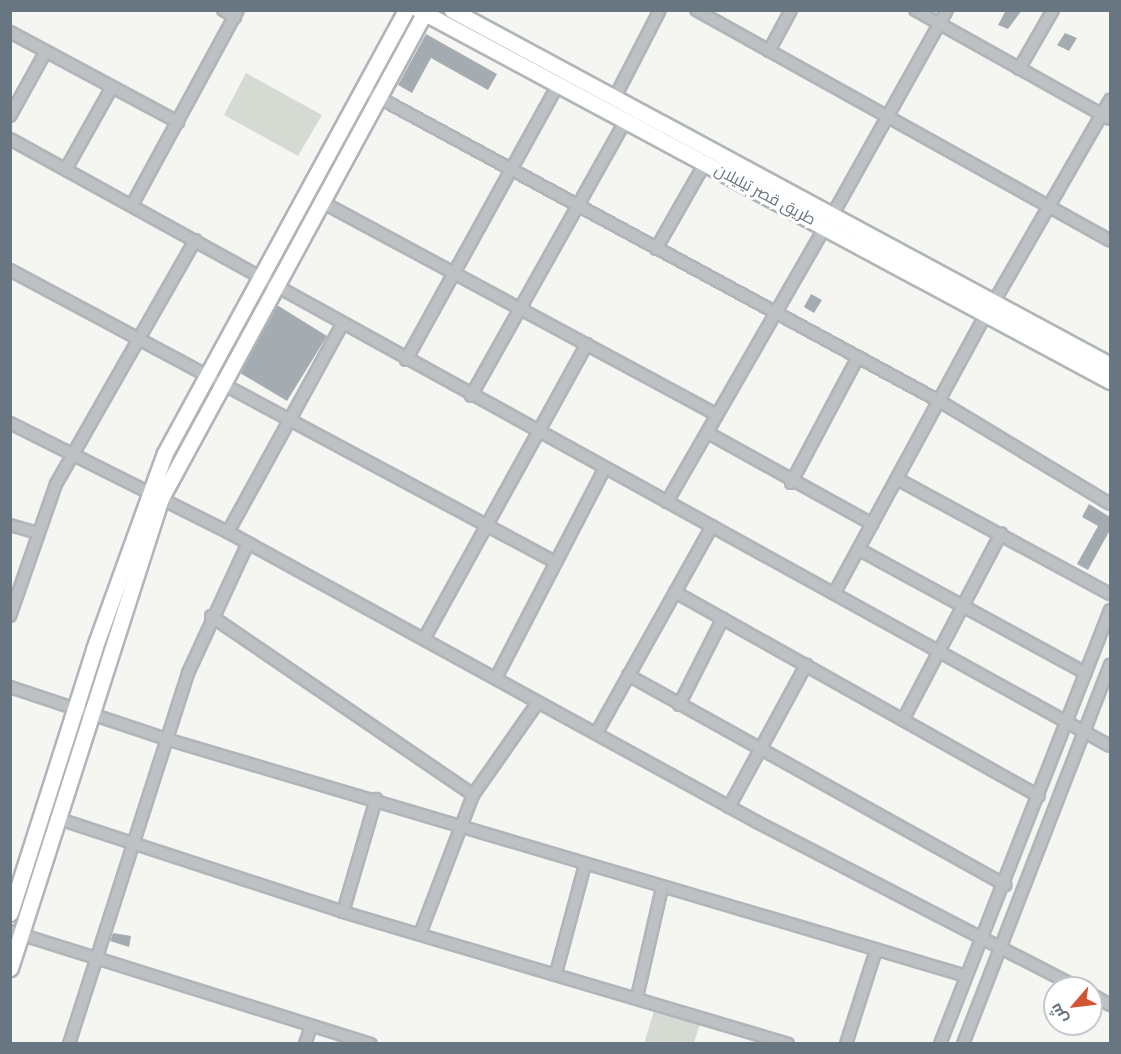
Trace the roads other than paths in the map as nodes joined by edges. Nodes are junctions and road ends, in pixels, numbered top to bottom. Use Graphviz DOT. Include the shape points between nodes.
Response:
graph roads {
  1 [pos="223,10"];
  2 [pos="406,10"];
  3 [pos="452,10"];
  4 [pos="660,10"];
  5 [pos="696,10"];
  6 [pos="791,10"];
  7 [pos="915,10"];
  8 [pos="947,10"];
  9 [pos="1053,10"];
  10 [pos="423,12"];
  11 [pos="237,14"];
  12 [pos="939,25"];
  13 [pos="10,32"];
  14 [pos="46,51"];
  15 [pos="768,51"];
  16 [pos="1019,69"];
  17 [pos="558,84"];
  18 [pos="112,87"];
  19 [pos="363,89"];
  20 [pos="378,97"];
  21 [pos="615,97"];
  22 [pos="1110,100"];
  23 [pos="10,116"];
  24 [pos="1106,117"];
  25 [pos="889,120"];
  26 [pos="178,122"];
  27 [pos="625,122"];
  28 [pos="10,140"];
  29 [pos="705,163"];
  30 [pos="66,169"];
  31 [pos="510,170"];
  32 [pos="320,201"];
  33 [pos="132,205"];
  34 [pos="577,207"];
  35 [pos="1048,209"];
  36 [pos="829,220"];
  37 [pos="195,240"];
  38 [pos="1110,240"];
  39 [pos="656,249"];
  40 [pos="10,270"];
  41 [pos="456,271"];
  42 [pos="261,277"];
  43 [pos="275,285"];
  44 [pos="991,306"];
  45 [pos="520,309"];
  46 [pos="775,314"];
  47 [pos="342,325"];
  48 [pos="138,338"];
  49 [pos="586,344"];
  50 [pos="858,357"];
  51 [pos="406,360"];
  52 [pos="1110,365"];
  53 [pos="206,376"];
  54 [pos="1110,381"];
  55 [pos="221,382"];
  56 [pos="471,396"];
  57 [pos="941,402"];
  58 [pos="717,415"];
  59 [pos="293,417"];
  60 [pos="10,423"];
  61 [pos="536,431"];
  62 [pos="708,433"];
  63 [pos="70,456"];
  64 [pos="604,470"];
  65 [pos="900,480"];
  66 [pos="791,483"];
  67 [pos="154,495"];
  68 [pos="667,502"];
  69 [pos="1110,504"];
  70 [pos="872,524"];
  71 [pos="10,525"];
  72 [pos="484,525"];
  73 [pos="712,526"];
  74 [pos="228,532"];
  75 [pos="38,533"];
  76 [pos="1001,533"];
  77 [pos="248,543"];
  78 [pos="860,550"];
  79 [pos="555,562"];
  80 [pos="675,592"];
  81 [pos="835,592"];
  82 [pos="1110,594"];
  83 [pos="963,607"];
  84 [pos="1110,610"];
  85 [pos="10,616"];
  86 [pos="211,616"];
  87 [pos="723,618"];
  88 [pos="424,639"];
  89 [pos="941,650"];
  90 [pos="806,665"];
  91 [pos="1110,665"];
  92 [pos="1086,673"];
  93 [pos="628,675"];
  94 [pos="496,678"];
  95 [pos="1107,686"];
  96 [pos="10,687"];
  97 [pos="538,702"];
  98 [pos="679,705"];
  99 [pos="75,710"];
  100 [pos="91,715"];
  101 [pos="1067,719"];
  102 [pos="903,720"];
  103 [pos="1086,730"];
  104 [pos="597,732"];
  105 [pos="166,739"];
  106 [pos="1110,746"];
  107 [pos="757,750"];
  108 [pos="472,795"];
  109 [pos="1039,796"];
  110 [pos="376,800"];
  111 [pos="729,807"];
  112 [pos="56,818"];
  113 [pos="458,825"];
  114 [pos="135,843"];
  115 [pos="585,865"];
  116 [pos="1005,885"];
  117 [pos="662,888"];
  118 [pos="343,912"];
  119 [pos="10,913"];
  120 [pos="16,933"];
  121 [pos="420,934"];
  122 [pos="983,937"];
  123 [pos="1002,946"];
  124 [pos="876,950"];
  125 [pos="98,959"];
  126 [pos="10,968"];
  127 [pos="556,973"];
  128 [pos="966,976"];
  129 [pos="1057,976"];
  130 [pos="637,997"];
  131 [pos="311,1027"];
  132 [pos="69,1044"];
  133 [pos="305,1044"];
  134 [pos="371,1044"];
  135 [pos="788,1044"];
  136 [pos="846,1044"];
  137 [pos="940,1044"];
  138 [pos="963,1044"];
  1 -- 11 [label="street"];
  2 -- 19 [label="main road"];
  3 -- 21 [label="main road, طريق قصر تيليلان"];
  4 -- 21 [label="street"];
  5 -- 15 [label="street"];
  6 -- 15 [label="street"];
  7 -- 12 [label="street"];
  8 -- 12 [label="street"];
  9 -- 16 [label="street"];
  10 -- 17 [label="main road, طريق قصر تيليلان"];
  10 -- 20 [label="main road"];
  11 -- 26 [label="street"];
  12 -- 16 [label="street"];
  12 -- 25 [label="street"];
  13 -- 14 [label="street"];
  14 -- 18 [label="street"];
  14 -- 23 [label="street"];
  15 -- 25 [label="street"];
  16 -- 24 [label="street"];
  17 -- 27 [label="main road, طريق قصر تيليلان"];
  17 -- 31 [label="street"];
  18 -- 26 [label="street"];
  18 -- 30 [label="street"];
  19 -- 20 [label="street"];
  19 -- 42 [label="main road"];
  20 -- 31 [label="street"];
  20 -- 32 [label="main road"];
  21 -- 36 [label="main road, طريق قصر تيليلان"];
  22 -- 24 [label="street"];
  24 -- 35 [label="street"];
  25 -- 35 [label="street"];
  25 -- 36 [label="street"];
  26 -- 33 [label="street"];
  27 -- 29 [label="main road, طريق قصر تيليلان"];
  27 -- 34 [label="street"];
  28 -- 30 [label="street"];
  29 -- 36 [label="main road, طريق قصر تيليلان"];
  29 -- 39 [label="street"];
  30 -- 33 [label="street"];
  31 -- 34 [label="street"];
  31 -- 41 [label="street"];
  32 -- 41 [label="street"];
  32 -- 43 [label="main road"];
  33 -- 37 [label="street"];
  34 -- 39 [label="street"];
  34 -- 45 [label="street"];
  35 -- 38 [label="street"];
  35 -- 44 [label="street"];
  36 -- 44 [label="main road, طريق قصر تيليلان"];
  36 -- 46 [label="street"];
  37 -- 42 [label="street"];
  37 -- 48 [label="street"];
  39 -- 46 [label="street"];
  40 -- 48 [label="street"];
  41 -- 45 [label="street"];
  41 -- 51 [label="street"];
  42 -- 43 [label="street"];
  42 -- 53 [label="main road"];
  43 -- 47 [label="street"];
  43 -- 55 [label="main road"];
  44 -- 52 [label="main road, طريق قصر تيليلان"];
  44 -- 54 [label="main road, طريق قصر تيليلان"];
  44 -- 57 [label="street"];
  45 -- 49 [label="street"];
  45 -- 56 [label="street"];
  46 -- 50 [label="street"];
  46 -- 58 [label="street"];
  47 -- 51 [label="street"];
  47 -- 59 [label="street"];
  48 -- 53 [label="street"];
  48 -- 63 [label="street"];
  49 -- 58 [label="street"];
  49 -- 61 [label="street"];
  50 -- 57 [label="street"];
  50 -- 66 [label="street"];
  51 -- 56 [label="street"];
  53 -- 55 [label="street"];
  53 -- 67 [label="main road"];
  55 -- 59 [label="street"];
  55 -- 67 [label="main road"];
  56 -- 61 [label="street"];
  57 -- 65 [label="street"];
  57 -- 69 [label="street"];
  58 -- 62 [label="street"];
  59 -- 72 [label="street"];
  59 -- 74 [label="street"];
  60 -- 63 [label="street"];
  61 -- 64 [label="street"];
  61 -- 72 [label="street"];
  62 -- 66 [label="street"];
  62 -- 68 [label="street"];
  63 -- 67 [label="street"];
  63 -- 75 [label="street"];
  64 -- 68 [label="street"];
  64 -- 79 [label="street"];
  65 -- 70 [label="street"];
  65 -- 76 [label="street"];
  66 -- 70 [label="street"];
  67 -- 74 [label="street"];
  67 -- 99 [label="main road"];
  67 -- 100 [label="main road"];
  68 -- 73 [label="street"];
  70 -- 78 [label="street"];
  71 -- 75 [label="street"];
  72 -- 79 [label="street"];
  72 -- 88 [label="street"];
  73 -- 80 [label="street"];
  73 -- 81 [label="street"];
  74 -- 77 [label="street"];
  75 -- 85 [label="street"];
  76 -- 82 [label="street"];
  76 -- 83 [label="street"];
  77 -- 86 [label="street"];
  77 -- 88 [label="street"];
  78 -- 81 [label="street"];
  78 -- 83 [label="street"];
  79 -- 94 [label="street"];
  80 -- 87 [label="street"];
  80 -- 93 [label="street"];
  81 -- 89 [label="street"];
  83 -- 89 [label="street"];
  83 -- 92 [label="street"];
  84 -- 92 [label="street"];
  86 -- 105 [label="street"];
  86 -- 108 [label="street"];
  87 -- 90 [label="street"];
  87 -- 98 [label="street"];
  88 -- 94 [label="street"];
  89 -- 101 [label="street"];
  89 -- 102 [label="street"];
  90 -- 102 [label="street"];
  90 -- 107 [label="street"];
  91 -- 95 [label="street"];
  92 -- 101 [label="street"];
  93 -- 98 [label="street"];
  93 -- 104 [label="street"];
  94 -- 97 [label="street"];
  95 -- 103 [label="street"];
  96 -- 99 [label="street"];
  97 -- 104 [label="street"];
  97 -- 108 [label="street"];
  98 -- 107 [label="street"];
  99 -- 100 [label="street"];
  99 -- 119 [label="main road"];
  100 -- 105 [label="street"];
  100 -- 112 [label="main road"];
  101 -- 103 [label="street"];
  101 -- 109 [label="street"];
  102 -- 109 [label="street"];
  103 -- 106 [label="street"];
  103 -- 123 [label="street"];
  104 -- 111 [label="street"];
  105 -- 110 [label="street"];
  105 -- 114 [label="street"];
  107 -- 111 [label="street"];
  107 -- 116 [label="street"];
  108 -- 113 [label="street"];
  109 -- 116 [label="street"];
  110 -- 113 [label="street"];
  110 -- 118 [label="street"];
  111 -- 122 [label="street"];
  112 -- 114 [label="street"];
  112 -- 120 [label="main road"];
  113 -- 115 [label="street"];
  113 -- 121 [label="street"];
  114 -- 118 [label="street"];
  114 -- 125 [label="street"];
  115 -- 117 [label="street"];
  115 -- 127 [label="street"];
  116 -- 122 [label="street"];
  117 -- 124 [label="street"];
  117 -- 130 [label="street"];
  118 -- 121 [label="street"];
  120 -- 125 [label="street"];
  120 -- 126 [label="main road"];
  121 -- 127 [label="street"];
  122 -- 123 [label="street"];
  122 -- 128 [label="street"];
  123 -- 129 [label="street"];
  123 -- 138 [label="street"];
  124 -- 128 [label="street"];
  124 -- 136 [label="street"];
  125 -- 131 [label="street"];
  125 -- 132 [label="street"];
  127 -- 130 [label="street"];
  128 -- 137 [label="street"];
  130 -- 135 [label="street"];
  131 -- 133 [label="street"];
  131 -- 134 [label="street"];
}
